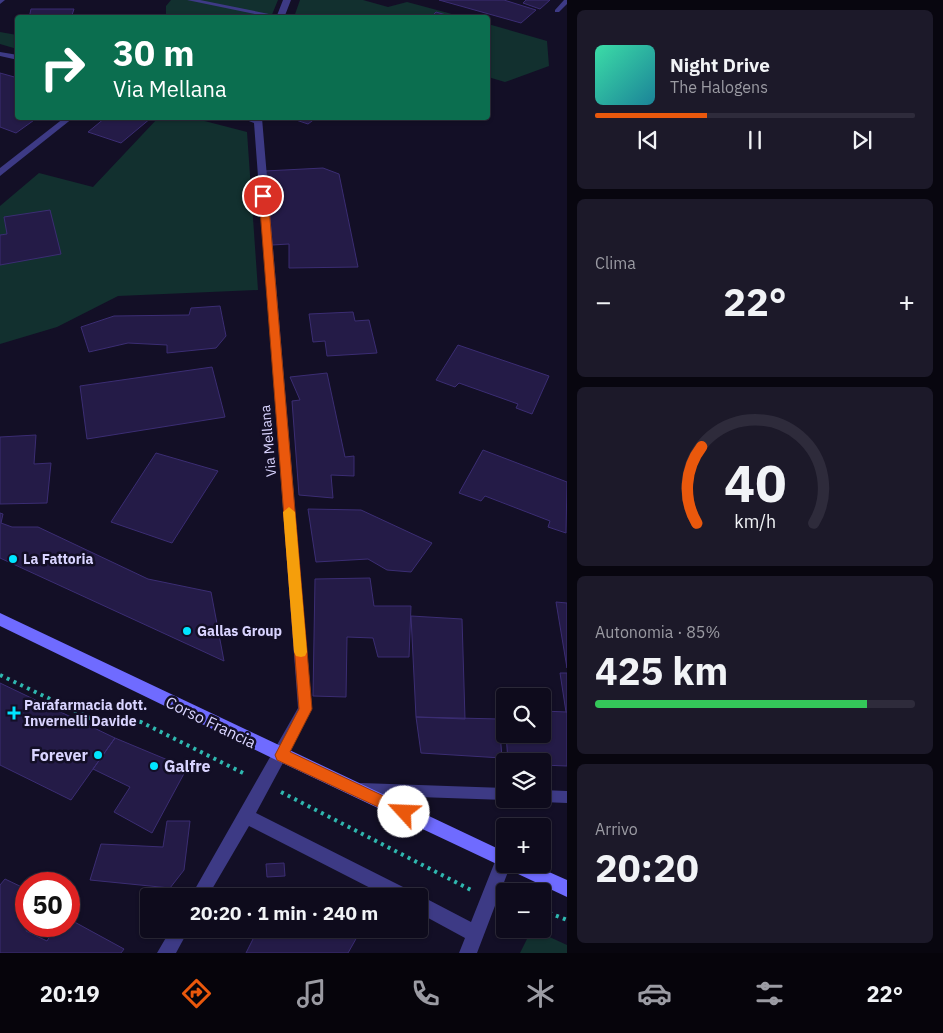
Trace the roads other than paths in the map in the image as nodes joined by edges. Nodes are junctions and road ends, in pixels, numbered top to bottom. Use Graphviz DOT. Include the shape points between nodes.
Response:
graph roads {
  1 [pos="190,0"];
  2 [pos="287,0"];
  3 [pos="566,0"];
  4 [pos="557,10"];
  5 [pos="269,15"];
  6 [pos="281,15"];
  7 [pos="0,54"];
  8 [pos="15,57"];
  9 [pos="66,120"];
  10 [pos="254,120"];
  11 [pos="0,173"];
  12 [pos="0,619"];
  13 [pos="282,755"];
  14 [pos="353,789"];
  15 [pos="496,794"];
  16 [pos="551,796"];
  17 [pos="567,797"];
  18 [pos="246,816"];
  19 [pos="496,856"];
  20 [pos="502,873"];
  21 [pos="533,873"];
  22 [pos="204,888"];
  23 [pos="387,888"];
  24 [pos="567,889"];
  25 [pos="428,909"];
  26 [pos="476,934"];
  27 [pos="175,938"];
  28 [pos="166,953"];
  29 [pos="468,953"];
  1 -- 5 [label="lane"];
  2 -- 6 [label="street"];
  3 -- 4 [label="lane"];
  7 -- 8 [label="street"];
  9 -- 11 [label="street"];
  10 -- 13 [label="street, Via Mellana" via="306,709"];
  12 -- 13 [label="main road, Corso Francia"];
  13 -- 14 [label="main road, Corso Francia"];
  13 -- 18 [label="street, Via Mellana"];
  14 -- 15 [label="lane"];
  14 -- 19 [label="main road, Corso Francia"];
  16 -- 17 [label="lane"];
  18 -- 22 [label="street, Via Mellana"];
  18 -- 23 [label="street"];
  20 -- 26 [label="street"];
  21 -- 24 [label="main road, Corso Francia"];
  25 -- 26 [label="street"];
  26 -- 29 [label="street"];
  27 -- 28 [label="street"];
}
